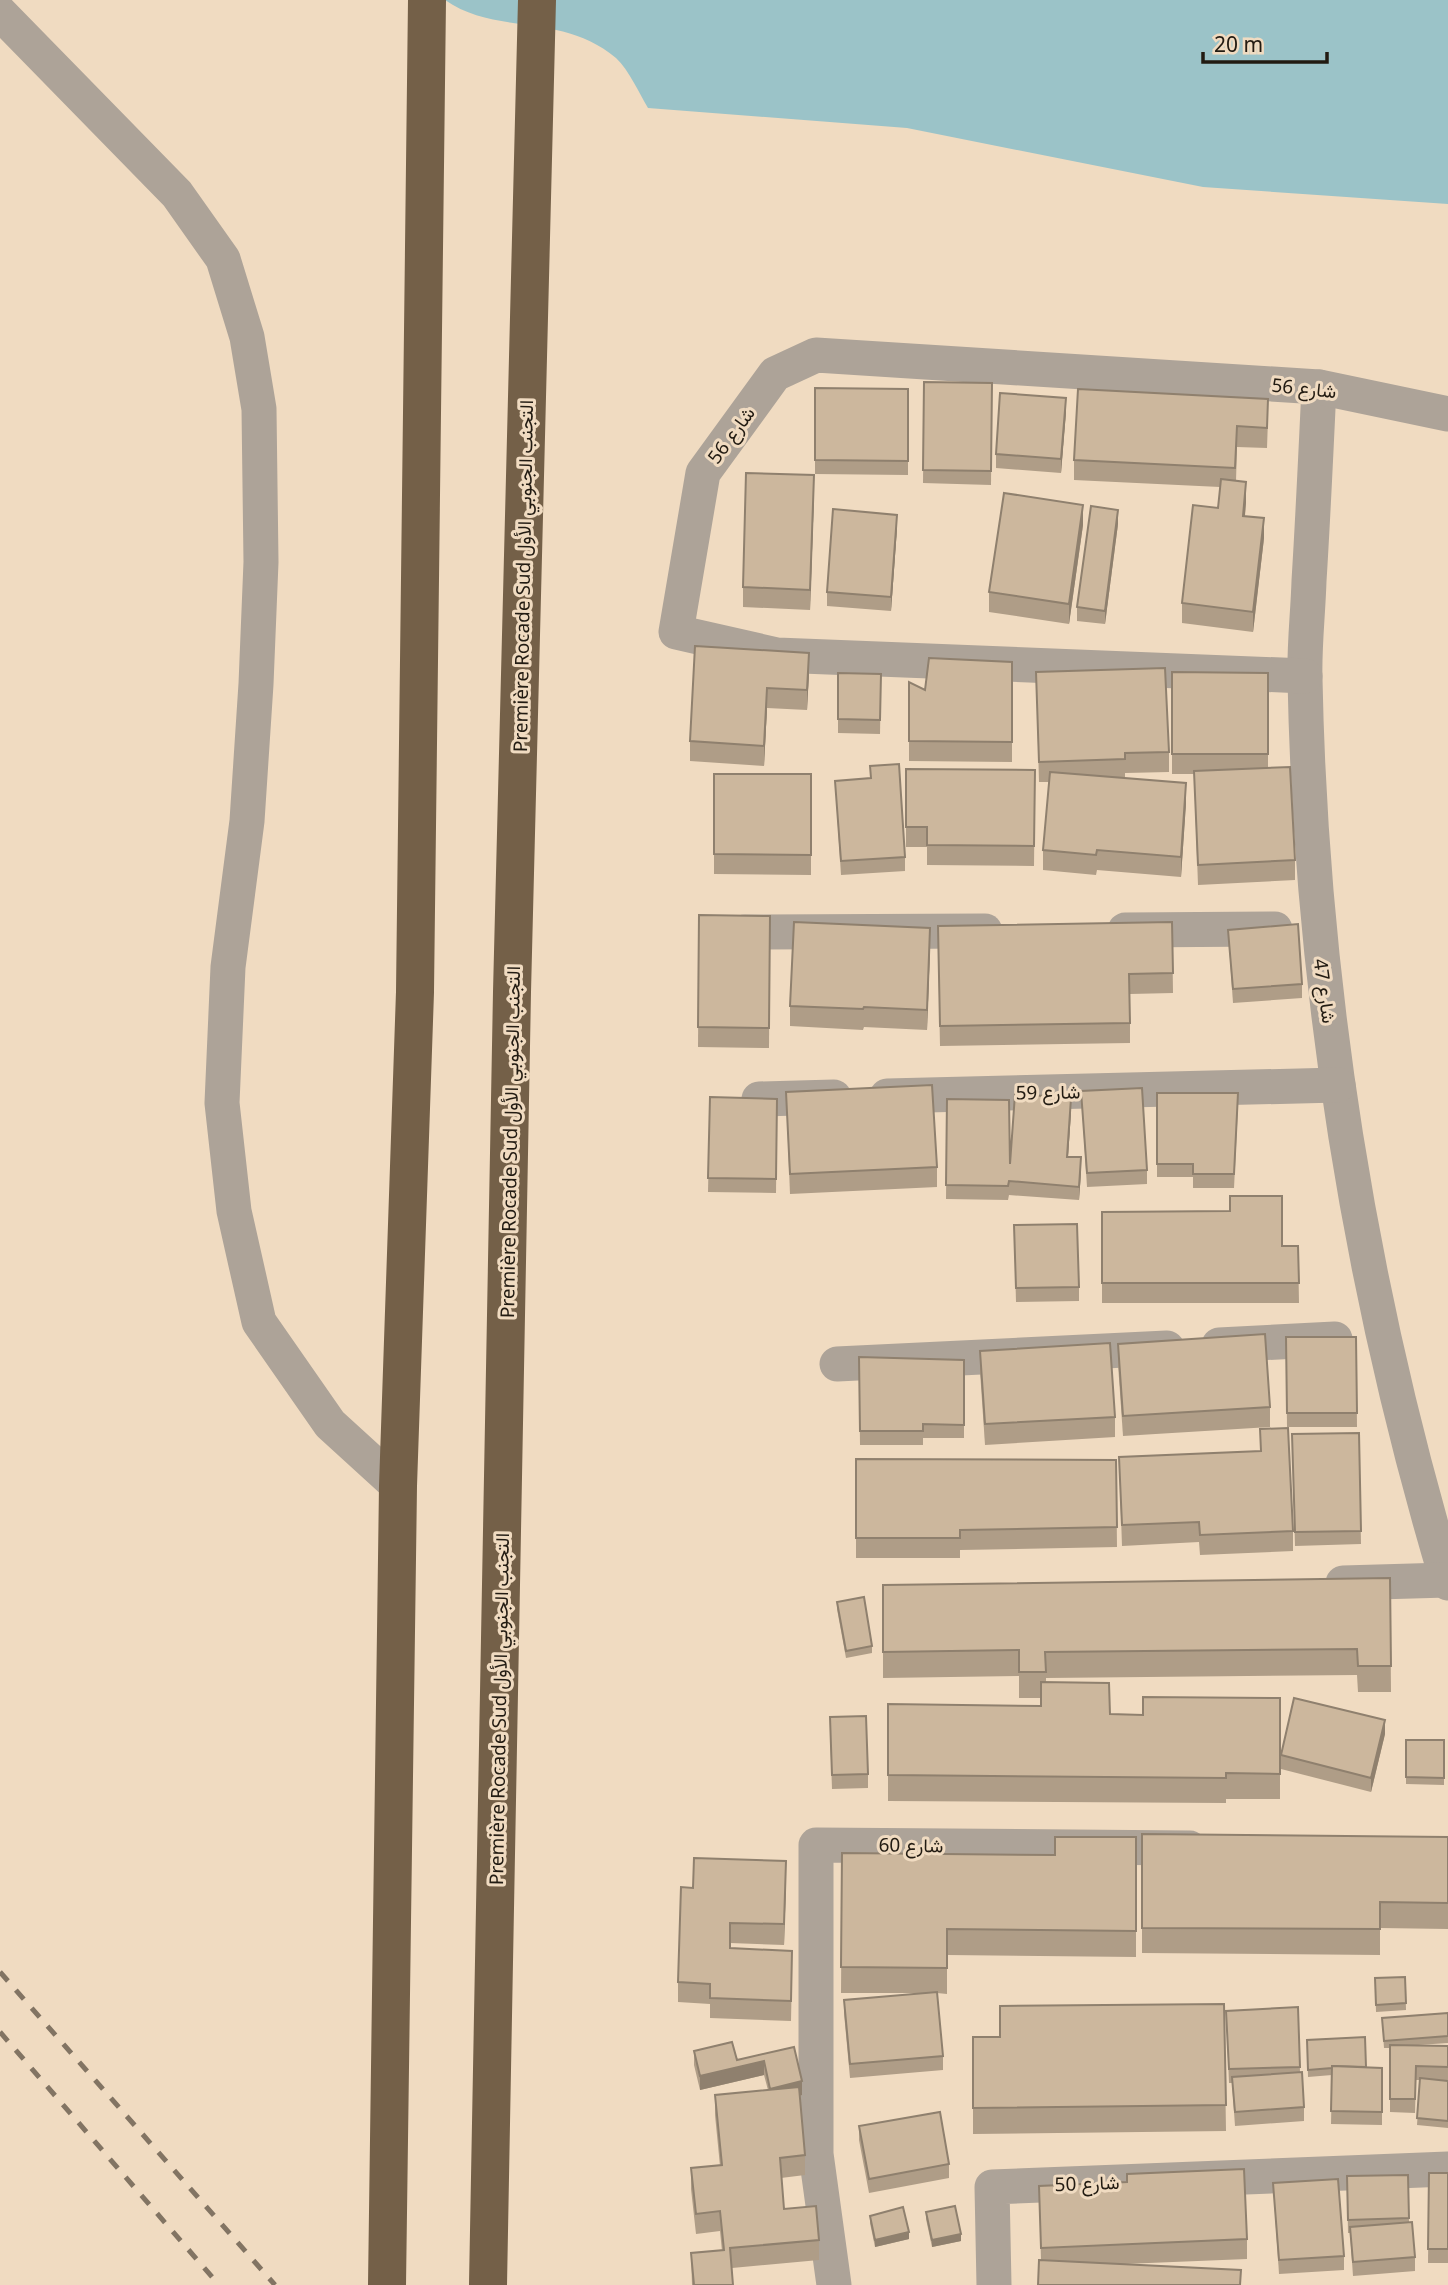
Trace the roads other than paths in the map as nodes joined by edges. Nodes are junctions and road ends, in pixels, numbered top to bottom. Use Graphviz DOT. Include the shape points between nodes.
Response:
graph roads {
  1 [pos="427,0"];
  2 [pos="537,0"];
  3 [pos="0,13"];
  4 [pos="1319,387"];
  5 [pos="1448,414"];
  6 [pos="1304,676"];
  7 [pos="1317,929"];
  8 [pos="1010,930"];
  9 [pos="1094,930"];
  10 [pos="745,932"];
  11 [pos="1338,1085"];
  12 [pos="759,1099"];
  13 [pos="1384,1337"];
  14 [pos="836,1364"];
  15 [pos="398,1486"];
  16 [pos="1448,1582"];
  17 [pos="1309,1584"];
  18 [pos="1228,1848"];
  19 [pos="1448,2169"];
  20 [pos="387,2285"];
  21 [pos="488,2285"];
  22 [pos="834,2285"];
  23 [pos="995,2285"];
  1 -- 15 [label="highway" via="415,992"];
  2 -- 21 [label="highway, Première Rocade Sud التجنب الجنوبي الأول" via="512,992"];
  3 -- 15 [label="street" via="203,226 223,259 247,337 260,409 261,562 247,821 228,967 222,1103 234,1211 259,1322 330,1424"];
  4 -- 5 [label="street, شارع 56"];
  4 -- 6 [label="street, شارع 47"];
  4 -- 6 [label="street, شارع 56" via="816,355 775,374 703,473 676,632 777,655"];
  6 -- 7 [label="street, شارع 47"];
  7 -- 9 [label="street"];
  7 -- 11 [label="street, شارع 47"];
  8 -- 10 [label="street"];
  11 -- 12 [label="street, شارع 59"];
  11 -- 13 [label="street, شارع 47"];
  13 -- 14 [label="street"];
  13 -- 16 [label="street, شارع 47" via="1413,1465"];
  15 -- 20 [label="highway"];
  16 -- 17 [label="street"];
  18 -- 22 [label="street, شارع 60" via="816,1844 816,2154"];
  19 -- 23 [label="street, شارع 50" via="992,2186"];
}
